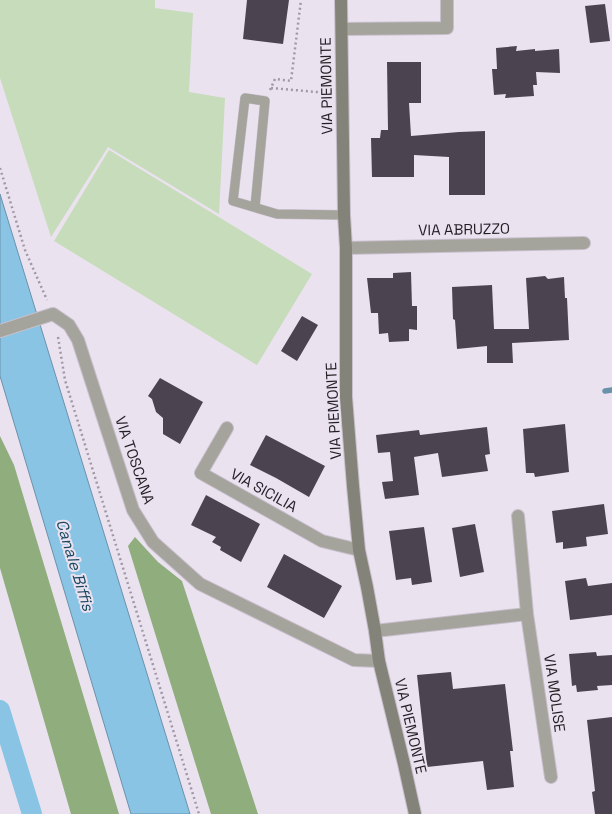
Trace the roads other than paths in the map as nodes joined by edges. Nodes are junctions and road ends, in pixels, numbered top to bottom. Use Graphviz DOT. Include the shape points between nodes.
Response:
graph roads {
  1 [pos="341,0"];
  2 [pos="447,0"];
  3 [pos="342,29"];
  4 [pos="255,207"];
  5 [pos="344,215"];
  6 [pos="584,242"];
  7 [pos="346,248"];
  8 [pos="0,331"];
  9 [pos="227,428"];
  10 [pos="518,516"];
  11 [pos="359,550"];
  12 [pos="527,614"];
  13 [pos="375,631"];
  14 [pos="379,661"];
  15 [pos="551,777"];
  16 [pos="415,814"];
  1 -- 3 [label="street, VIA PIEMONTE"];
  2 -- 3 [label="street" via="447,28"];
  3 -- 5 [label="street, VIA PIEMONTE"];
  4 -- 4 [label="lane" via="233,201 245,98 265,101"];
  4 -- 5 [label="lane" via="277,214"];
  5 -- 7 [label="street, VIA PIEMONTE"];
  6 -- 7 [label="street, VIA ABRUZZO"];
  7 -- 11 [label="street, VIA PIEMONTE" via="346,397"];
  8 -- 14 [label="street, VIA TOSCANA" via="53,314 68,325 78,340 133,510 153,542 200,584 354,660"];
  9 -- 11 [label="street, VIA SICILIA" via="201,473 322,541"];
  10 -- 12 [label="street, VIA MOLISE"];
  11 -- 13 [label="street, VIA PIEMONTE"];
  12 -- 13 [label="street"];
  12 -- 15 [label="street, VIA MOLISE"];
  13 -- 14 [label="street, VIA PIEMONTE"];
  14 -- 16 [label="street, VIA PIEMONTE"];
}
